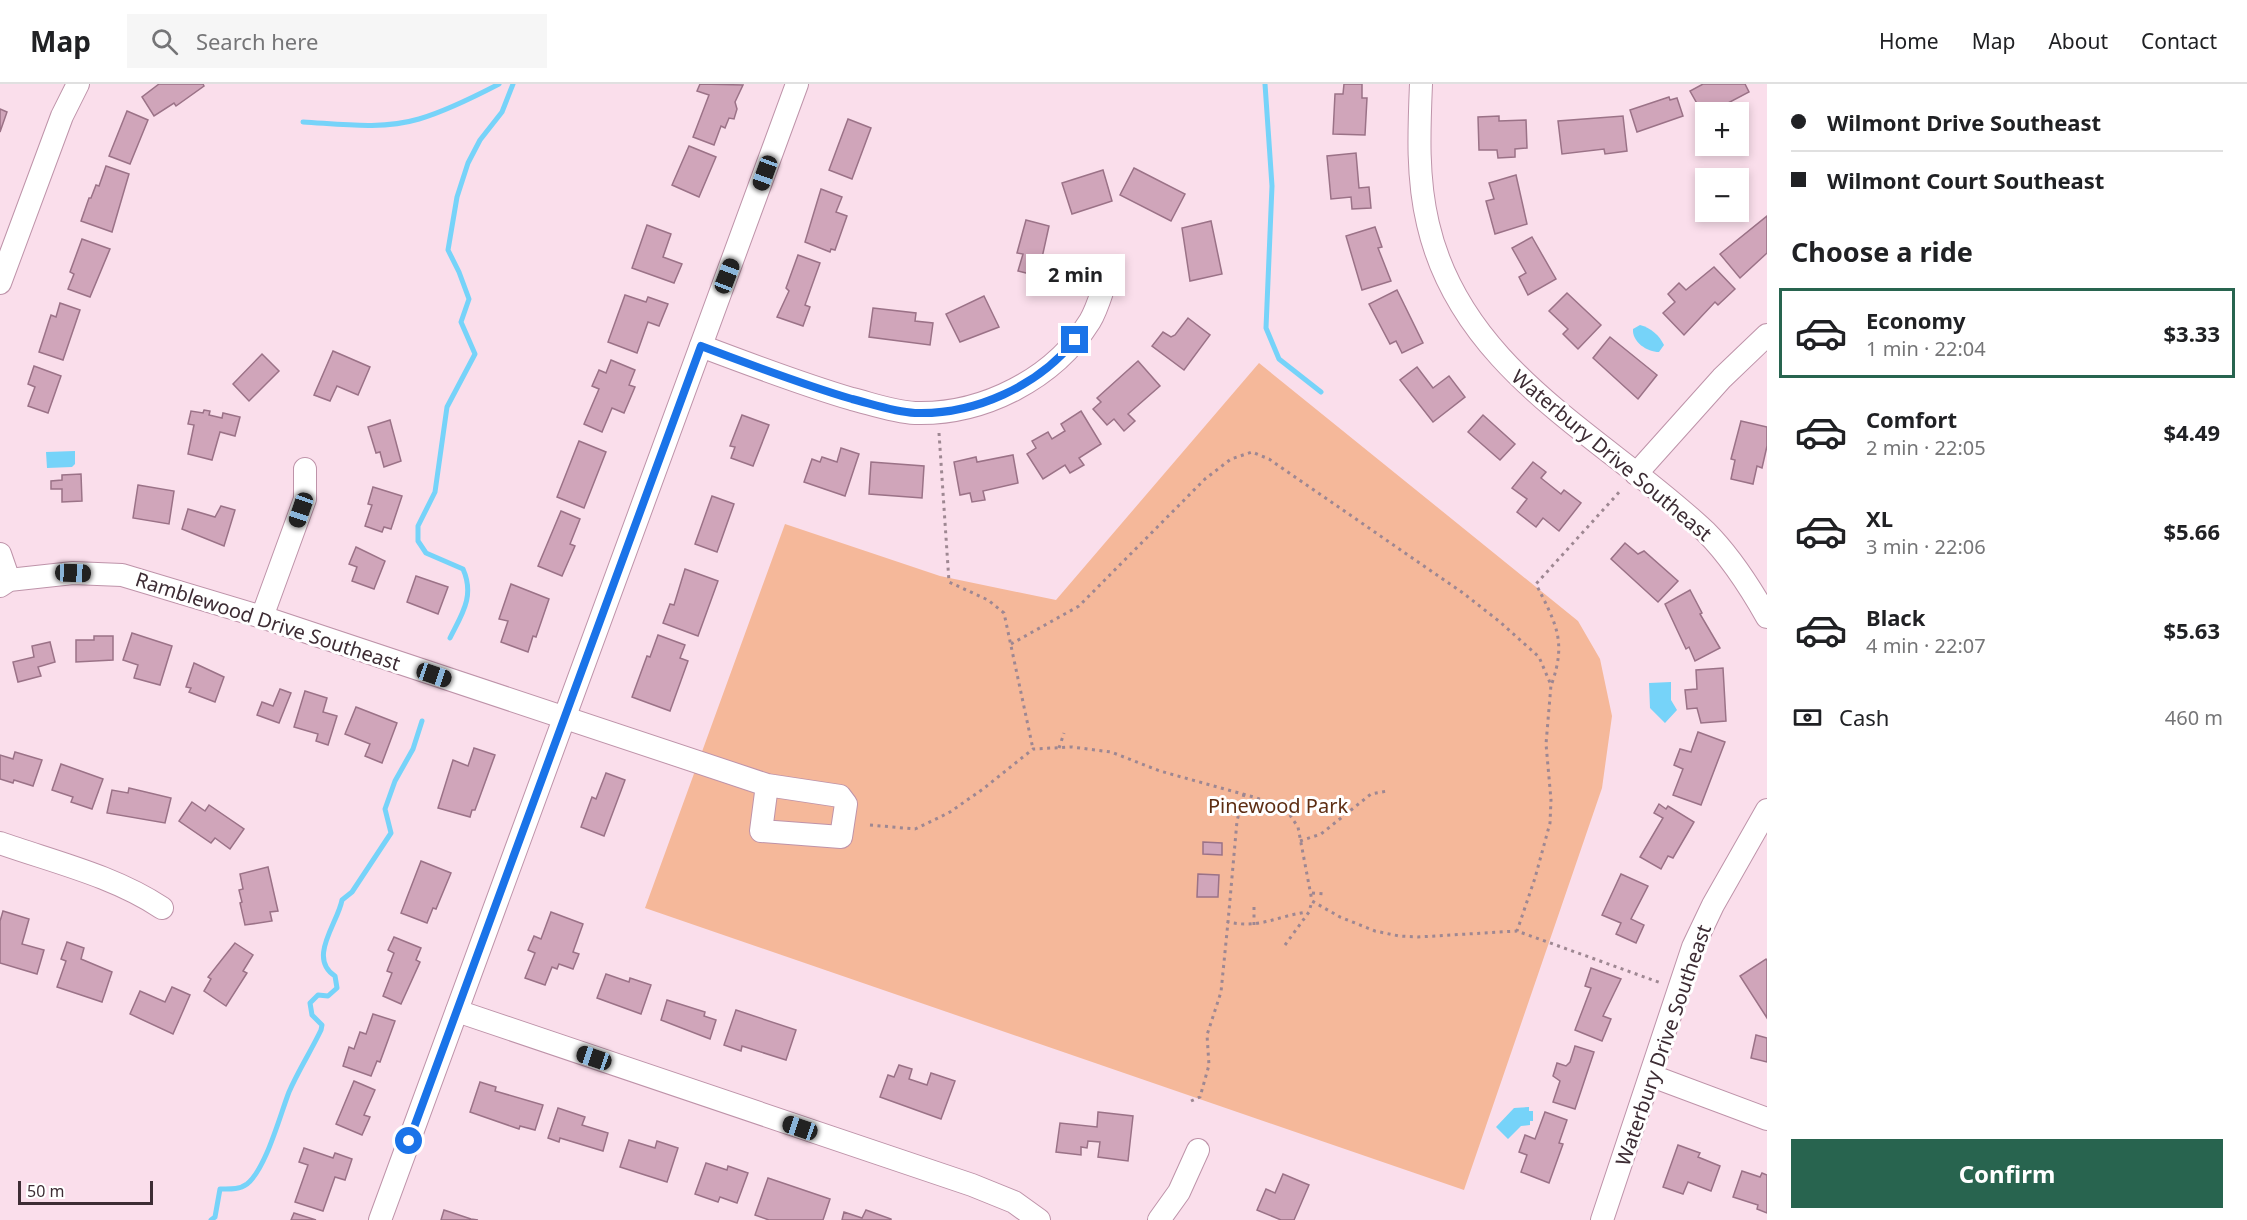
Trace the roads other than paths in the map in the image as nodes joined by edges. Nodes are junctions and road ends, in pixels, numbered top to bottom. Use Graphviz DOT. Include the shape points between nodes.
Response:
graph roads {
  1 [pos="78,84"];
  2 [pos="797,84"];
  3 [pos="1421,84"];
  4 [pos="1108,275"];
  5 [pos="0,283"];
  6 [pos="1767,335"];
  7 [pos="701,346"];
  8 [pos="305,470"];
  9 [pos="1636,474"];
  10 [pos="0,554"];
  11 [pos="5,583"];
  12 [pos="262,616"];
  13 [pos="1767,617"];
  14 [pos="565,719"];
  15 [pos="767,785"];
  16 [pos="1767,810"];
  17 [pos="0,843"];
  18 [pos="162,908"];
  19 [pos="457,1011"];
  20 [pos="1652,1076"];
  21 [pos="1767,1119"];
  22 [pos="1198,1150"];
  23 [pos="380,1220"];
  24 [pos="1039,1220"];
  25 [pos="1159,1220"];
  26 [pos="1602,1220"];
  1 -- 5 [label="street"];
  2 -- 7 [label="street"];
  3 -- 9 [label="street, Waterbury Drive Southeast" via="1422,196 1432,240 1460,304 1487,345 1528,387"];
  4 -- 7 [label="street" via="1090,321 1060,359 1011,392 961,408 914,413 873,405"];
  6 -- 9 [label="street" via="1722,378"];
  7 -- 14 [label="street"];
  8 -- 12 [label="street" via="305,499"];
  9 -- 13 [label="street, Waterbury Drive Southeast" via="1707,533 1744,579"];
  10 -- 11 [label="street"];
  11 -- 12 [label="street, Ramblewood Drive Southeast" via="73,573 122,575"];
  12 -- 14 [label="street, Ramblewood Drive Southeast"];
  14 -- 15 [label="street, Ramblewood Drive Southeast"];
  14 -- 19 [label="street"];
  16 -- 20 [label="street, Waterbury Drive Southeast" via="1693,947"];
  17 -- 18 [label="street" via="105,879"];
  19 -- 23 [label="street"];
  19 -- 24 [label="street" via="972,1185 1014,1202"];
  20 -- 21 [label="street"];
  20 -- 26 [label="street, Waterbury Drive Southeast"];
  22 -- 25 [label="street" via="1179,1192"];
}
